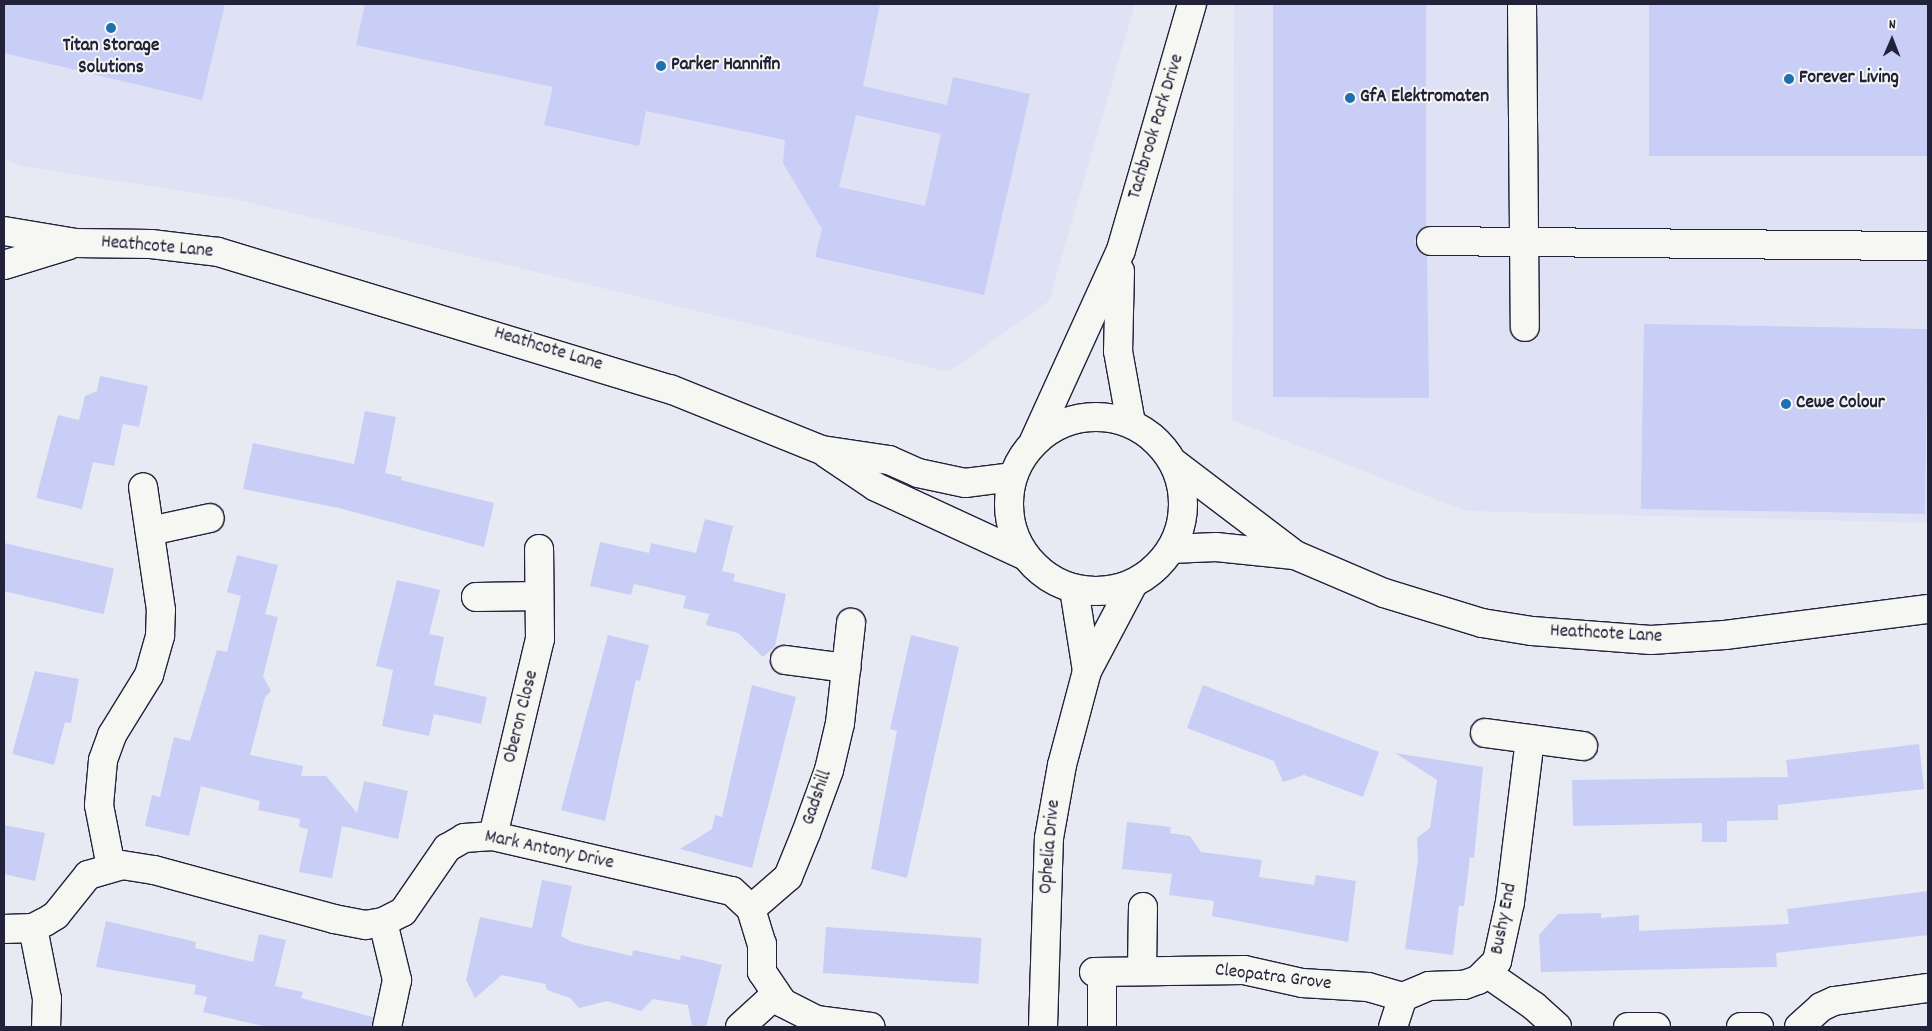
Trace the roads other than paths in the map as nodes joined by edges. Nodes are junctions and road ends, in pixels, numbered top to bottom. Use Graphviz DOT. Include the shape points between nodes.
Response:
graph roads {
  1 [pos="1192,4"];
  2 [pos="1522,4"];
  3 [pos="4,231"];
  4 [pos="1431,241"];
  5 [pos="76,243"];
  6 [pos="1525,245"];
  7 [pos="1928,246"];
  8 [pos="1121,250"];
  9 [pos="4,265"];
  10 [pos="1526,327"];
  11 [pos="1131,423"];
  12 [pos="1034,441"];
  13 [pos="822,450"];
  14 [pos="1174,463"];
  15 [pos="1012,477"];
  16 [pos="143,487"];
  17 [pos="210,518"];
  18 [pos="150,531"];
  19 [pos="539,549"];
  20 [pos="1171,550"];
  21 [pos="1295,555"];
  22 [pos="1025,556"];
  23 [pos="1134,584"];
  24 [pos="1074,590"];
  25 [pos="539,596"];
  26 [pos="476,597"];
  27 [pos="1928,609"];
  28 [pos="851,623"];
  29 [pos="785,660"];
  30 [pos="846,668"];
  31 [pos="1087,671"];
  32 [pos="1485,733"];
  33 [pos="1530,739"];
  34 [pos="1583,746"];
  35 [pos="493,836"];
  36 [pos="111,867"];
  37 [pos="1143,906"];
  38 [pos="751,909"];
  39 [pos="382,922"];
  40 [pos="33,928"];
  41 [pos="4,929"];
  42 [pos="1142,970"];
  43 [pos="1488,974"];
  44 [pos="1928,988"];
  45 [pos="775,995"];
  46 [pos="1403,997"];
  47 [pos="46,1027"];
  48 [pos="387,1027"];
  49 [pos="740,1027"];
  50 [pos="871,1027"];
  51 [pos="1042,1027"];
  52 [pos="1102,1027"];
  53 [pos="1393,1027"];
  54 [pos="1557,1027"];
  55 [pos="1628,1027"];
  56 [pos="1656,1027"];
  57 [pos="1741,1027"];
  58 [pos="1759,1027"];
  59 [pos="1798,1027"];
  1 -- 8 [label="street, Tachbrook Park Drive"];
  2 -- 6 [label="street"];
  3 -- 5 [label="street, Heathcote Lane"];
  4 -- 6 [label="street"];
  5 -- 9 [label="street, Heathcote Lane"];
  5 -- 13 [label="street, Heathcote Lane" via="185,247 279,269 698,398"];
  6 -- 7 [label="street"];
  6 -- 10 [label="street"];
  8 -- 11 [label="street, Tachbrook Park Drive" via="1118,351"];
  8 -- 12 [label="street, Tachbrook Park Drive"];
  11 -- 12 [label="street" via="1087,416 1053,427"];
  11 -- 14 [label="street" via="1156,440"];
  12 -- 15 [label="street"];
  13 -- 15 [label="street, Heathcote Lane" via="889,460 918,473 965,483"];
  13 -- 22 [label="street" via="876,487"];
  14 -- 20 [label="street" via="1182,484 1184,514"];
  14 -- 21 [label="street, Heathcote Lane"];
  15 -- 22 [label="street" via="1008,511 1013,536"];
  16 -- 18 [label="street"];
  17 -- 18 [label="street"];
  18 -- 36 [label="street" via="161,610 160,636 150,675 112,735 103,760 99,805"];
  19 -- 25 [label="street, Oberon Close"];
  20 -- 21 [label="street, Heathcote Lane" via="1216,546"];
  20 -- 23 [label="street" via="1156,568"];
  21 -- 27 [label="street, Heathcote Lane" via="1433,609 1482,623 1584,636 1651,640 1725,635"];
  22 -- 24 [label="street" via="1046,577"];
  23 -- 24 [label="street" via="1104,592"];
  23 -- 31 [label="street, Ophelia Drive"];
  24 -- 31 [label="street, Ophelia Drive"];
  25 -- 26 [label="street"];
  25 -- 35 [label="street, Oberon Close" via="540,639"];
  28 -- 30 [label="street, Gadshill"];
  29 -- 30 [label="street"];
  30 -- 38 [label="street, Gadshill" via="828,770 806,833 788,877"];
  31 -- 51 [label="street, Ophelia Drive" via="1062,765 1050,828"];
  32 -- 33 [label="street"];
  33 -- 34 [label="street"];
  33 -- 43 [label="street, Bushy End" via="1503,946"];
  35 -- 38 [label="street, Mark Antony Drive" via="732,891"];
  35 -- 39 [label="street, Mark Antony Drive" via="464,838 447,848 403,912"];
  36 -- 39 [label="street, Mark Antony Drive" via="154,870 334,919 365,924"];
  36 -- 40 [label="street, Mark Antony Drive" via="88,875 56,915"];
  37 -- 42 [label="street"];
  38 -- 45 [label="street, Mark Antony Drive" via="762,944 762,972"];
  39 -- 48 [label="street" via="397,980"];
  40 -- 41 [label="street, Mark Antony Drive"];
  40 -- 47 [label="street" via="47,999"];
  42 -- 46 [label="street, Cleopatra Grove" via="1244,970 1302,983 1368,988"];
  42 -- 52 [label="street, Cleopatra Grove" via="1098,972"];
  43 -- 46 [label="street, Bushy End" via="1464,985 1429,986"];
  43 -- 54 [label="street" via="1534,1006"];
  44 -- 59 [label="street" via="1834,1001 1821,1007"];
  45 -- 49 [label="street"];
  45 -- 50 [label="street, Mark Antony Drive" via="804,1016"];
  46 -- 53 [label="street"];
  55 -- 56 [label="street"];
  57 -- 58 [label="street"];
}
